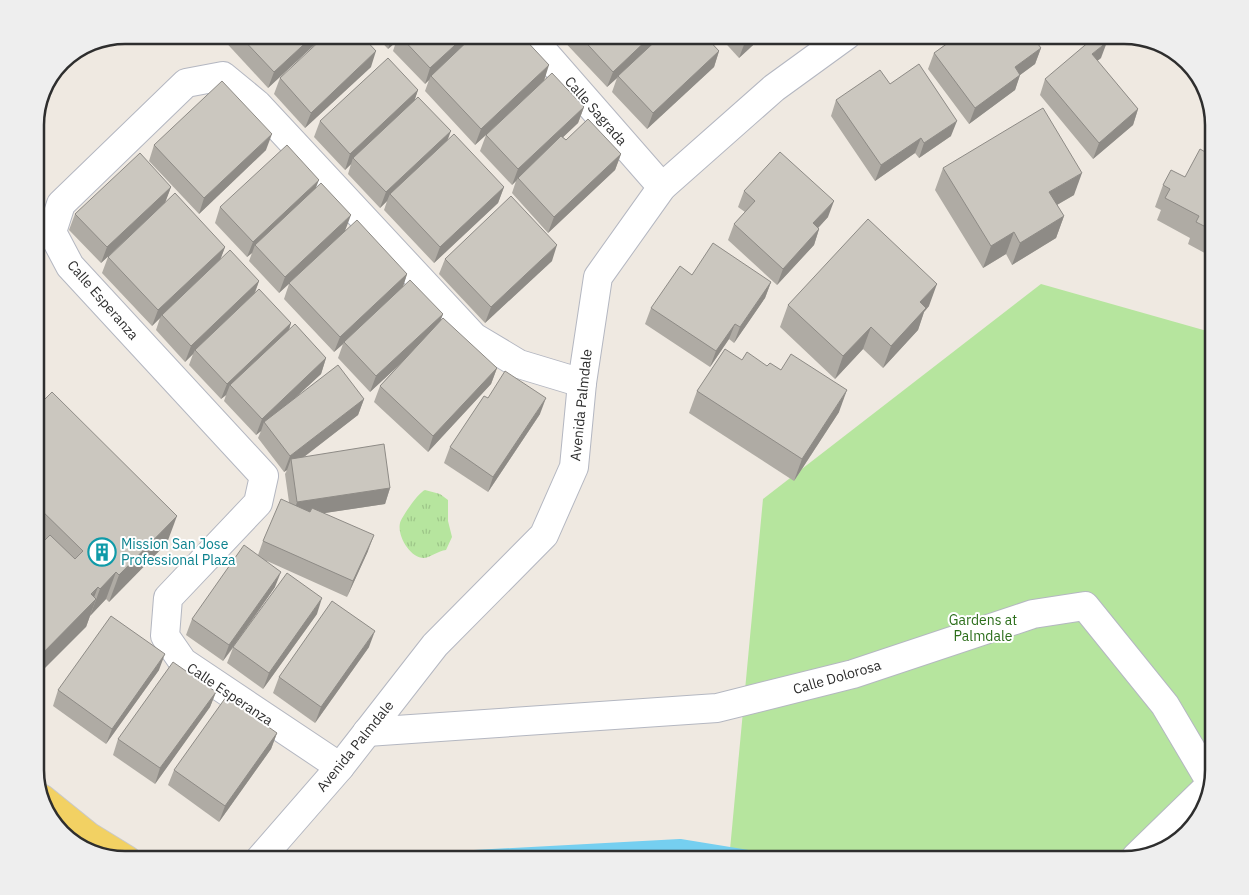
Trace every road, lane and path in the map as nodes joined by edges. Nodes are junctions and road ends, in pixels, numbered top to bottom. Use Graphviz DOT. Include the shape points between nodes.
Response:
graph roads {
  1 [pos="537,44"];
  2 [pos="835,44"];
  3 [pos="662,187"];
  4 [pos="582,382"];
  5 [pos="367,732"];
  6 [pos="340,767"];
  7 [pos="1205,772"];
  8 [pos="1202,793"];
  9 [pos="53,808"];
  10 [pos="1145,849"];
  11 [pos="111,850"];
  12 [pos="267,851"];
  1 -- 3 [label="street, Calle Sagrada"];
  2 -- 3 [label="street, Avenida Palmdale" via="774,88"];
  3 -- 4 [label="street, Avenida Palmdale" via="598,277"];
  4 -- 5 [label="street, Avenida Palmdale" via="574,467 544,535 435,645"];
  4 -- 6 [label="street, Calle Esperanza" via="519,364 474,338 257,104 223,76 186,83 61,204 52,232 70,266 264,476 258,503 168,598 164,636 183,662"];
  5 -- 6 [label="street, Avenida Palmdale"];
  5 -- 7 [label="street, Calle Dolorosa" via="717,708 854,674 1033,614 1085,606 1165,705"];
  6 -- 12 [label="street, Avenida Palmdale"];
  8 -- 10 [label="street"];
  9 -- 11 [label="main road"];
}
